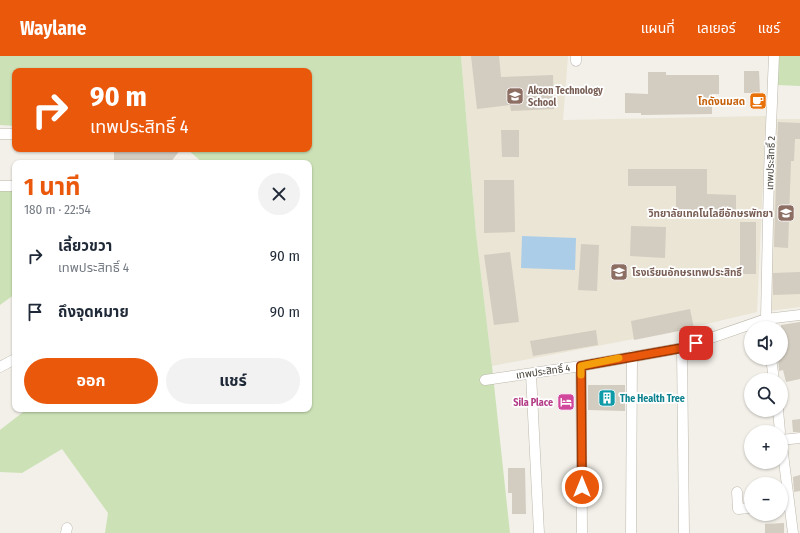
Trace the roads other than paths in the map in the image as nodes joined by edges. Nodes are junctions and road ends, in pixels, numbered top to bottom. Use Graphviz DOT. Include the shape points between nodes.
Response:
graph roads {
  1 [pos="774,56"];
  2 [pos="0,134"];
  3 [pos="12,134"];
  4 [pos="0,186"];
  5 [pos="12,186"];
  6 [pos="800,315"];
  7 [pos="767,321"];
  8 [pos="775,321"];
  9 [pos="744,330"];
  10 [pos="682,348"];
  11 [pos="632,356"];
  12 [pos="12,361"];
  13 [pos="581,366"];
  14 [pos="0,367"];
  15 [pos="531,374"];
  16 [pos="485,380"];
  17 [pos="800,438"];
  18 [pos="788,439"];
  19 [pos="737,492"];
  20 [pos="744,509"];
  21 [pos="788,515"];
  22 [pos="539,533"];
  23 [pos="582,533"];
  24 [pos="631,533"];
  25 [pos="684,533"];
  26 [pos="793,533"];
  1 -- 7 [label="street, เทพประสิทธิ์ 2"];
  2 -- 3 [label="street"];
  4 -- 5 [label="street"];
  6 -- 8 [label="street, เทพประสิทธิ์ 4"];
  9 -- 10 [label="street, เทพประสิทธิ์ 4"];
  10 -- 11 [label="street, เทพประสิทธิ์ 4"];
  10 -- 25 [label="street"];
  11 -- 13 [label="street, เทพประสิทธิ์ 4"];
  11 -- 24 [label="street"];
  12 -- 14 [label="street"];
  13 -- 15 [label="street, เทพประสิทธิ์ 4"];
  13 -- 23 [label="street"];
  15 -- 16 [label="street, เทพประสิทธิ์ 4"];
  15 -- 22 [label="street"];
  17 -- 18 [label="street"];
  19 -- 20 [label="street" via="738,509"];
  21 -- 26 [label="street"];
}
